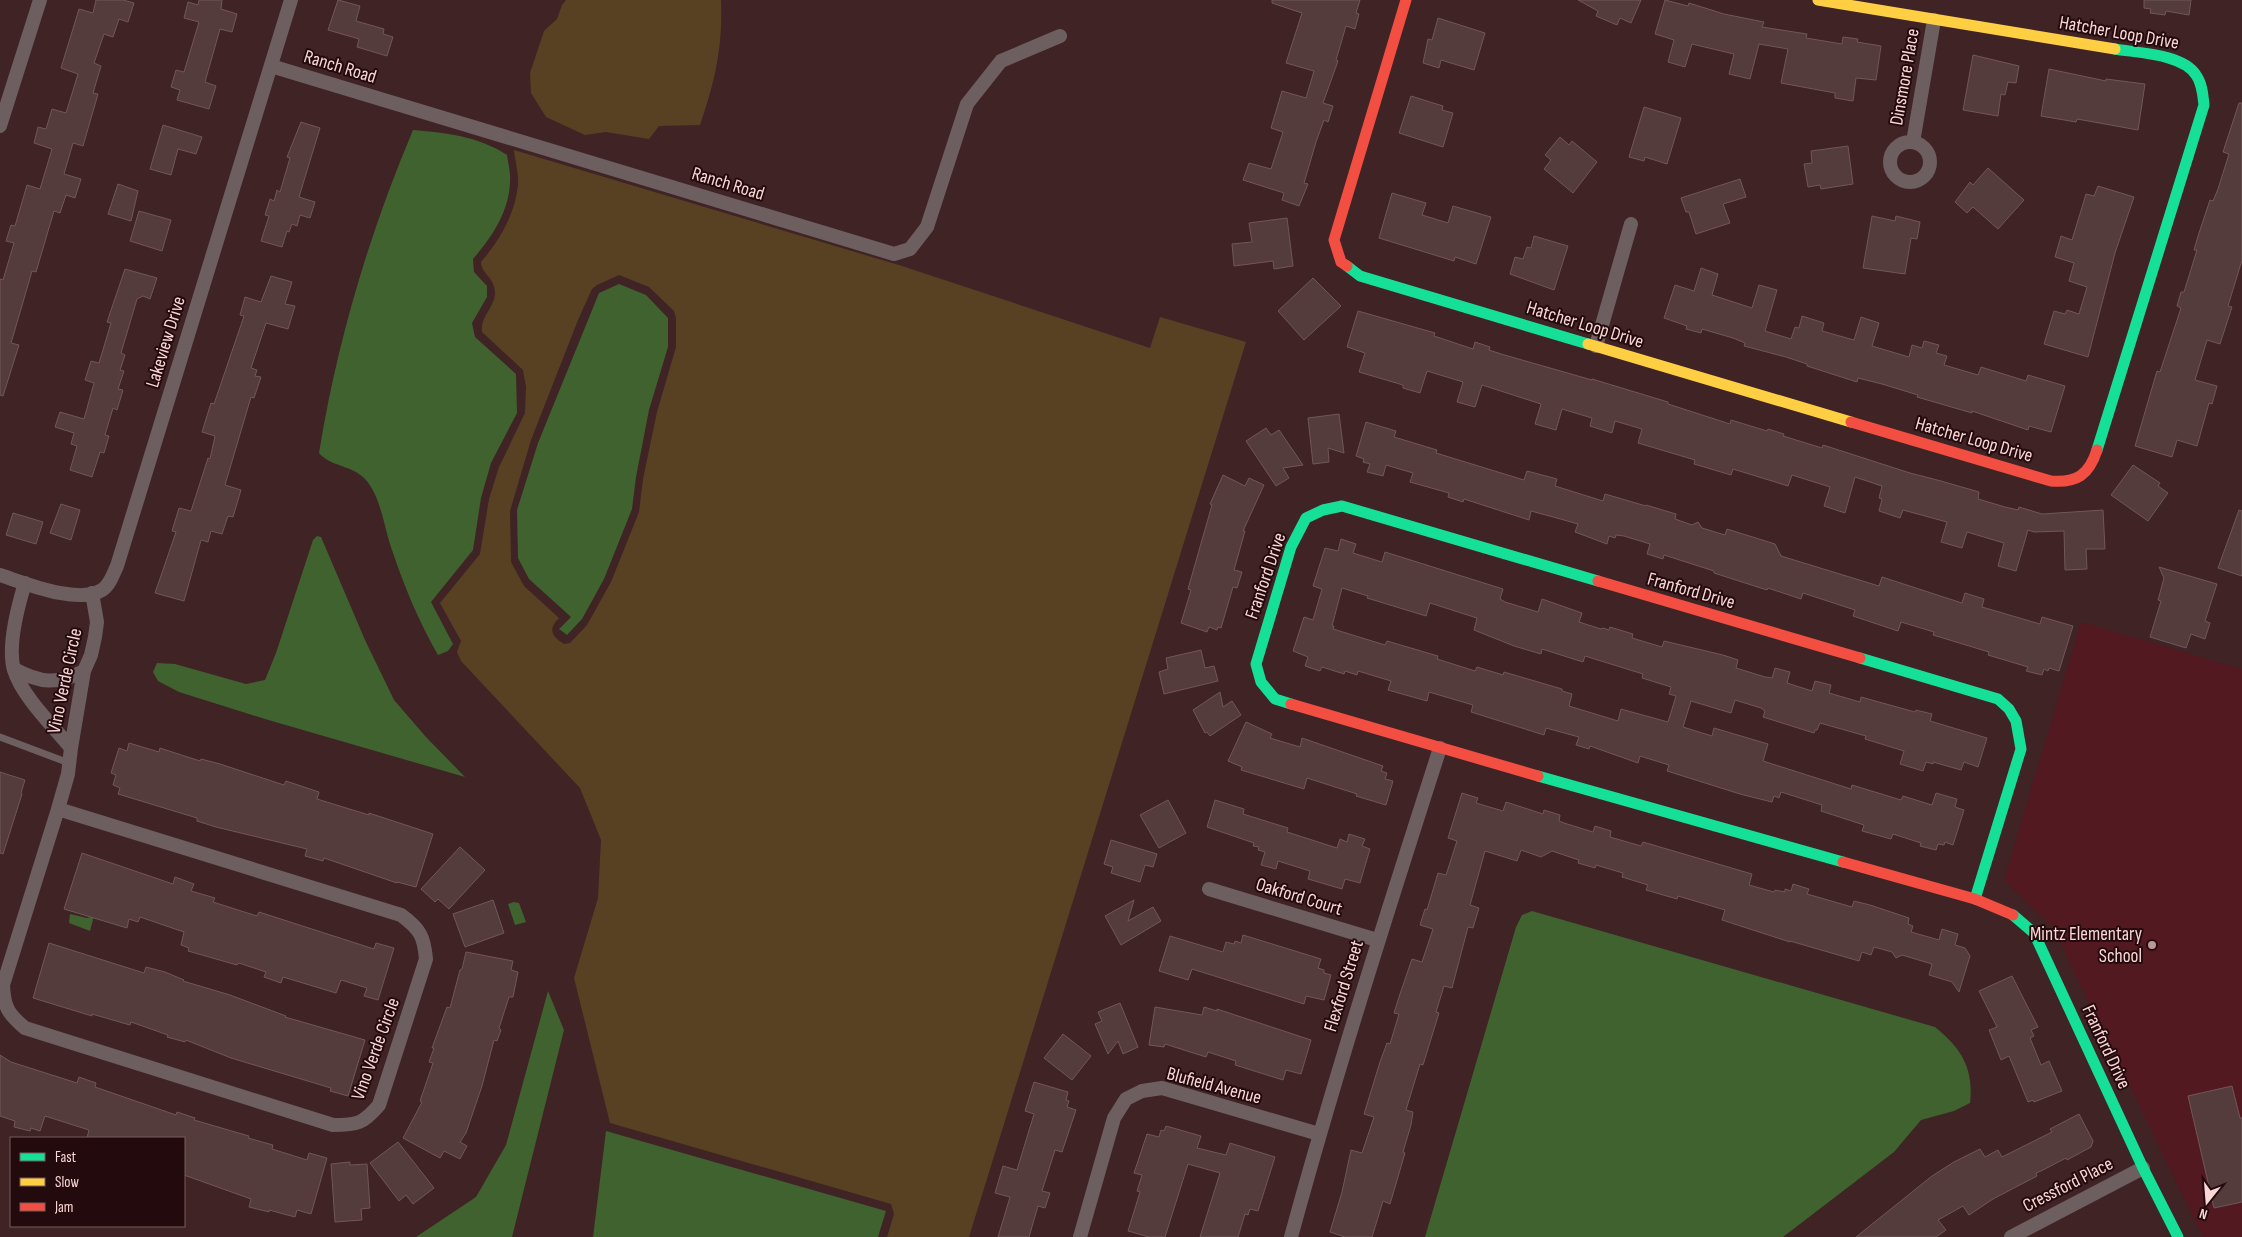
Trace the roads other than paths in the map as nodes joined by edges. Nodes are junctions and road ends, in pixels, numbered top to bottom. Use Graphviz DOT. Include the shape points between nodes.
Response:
graph roads {
  1 [pos="40,0"];
  2 [pos="291,0"];
  3 [pos="1406,0"];
  4 [pos="1818,0"];
  5 [pos="1934,20"];
  6 [pos="1060,36"];
  7 [pos="271,66"];
  8 [pos="0,126"];
  9 [pos="1913,142"];
  10 [pos="1631,224"];
  11 [pos="1596,346"];
  12 [pos="0,575"];
  13 [pos="25,583"];
  14 [pos="92,593"];
  15 [pos="14,669"];
  16 [pos="84,671"];
  17 [pos="0,737"];
  18 [pos="70,748"];
  19 [pos="1440,748"];
  20 [pos="69,763"];
  21 [pos="58,809"];
  22 [pos="1209,889"];
  23 [pos="1975,899"];
  24 [pos="1377,940"];
  25 [pos="1319,1134"];
  26 [pos="2143,1168"];
  27 [pos="1080,1237"];
  28 [pos="1291,1237"];
  29 [pos="2011,1237"];
  30 [pos="2178,1237"];
  1 -- 8 [label="street"];
  2 -- 7 [label="street, Lakeview Drive"];
  3 -- 11 [label="street, Hatcher Loop Drive" via="1334,240 1341,262 1360,276"];
  4 -- 5 [label="street, Hatcher Loop Drive"];
  5 -- 9 [label="street, Dinsmore Place"];
  5 -- 11 [label="street, Hatcher Loop Drive" via="2170,58 2187,63 2198,74 2204,104 2093,464 2087,473 2066,483 2051,481"];
  6 -- 7 [label="street, Ranch Road" via="1001,61 967,104 927,227 910,249 894,254"];
  7 -- 14 [label="street, Lakeview Drive" via="117,566 102,590"];
  10 -- 11 [label="street"];
  12 -- 13 [label="street"];
  13 -- 14 [label="street" via="68,596"];
  13 -- 15 [label="street, Vino Verde Circle" via="13,632"];
  14 -- 16 [label="street, Vino Verde Circle" via="97,622 91,655"];
  15 -- 16 [label="street" via="30,677 52,681 68,679"];
  15 -- 18 [label="street, Vino Verde Circle" via="25,691"];
  16 -- 18 [label="street, Vino Verde Circle"];
  17 -- 20 [label="lane"];
  18 -- 20 [label="street, Vino Verde Circle"];
  19 -- 23 [label="street, Franford Drive"];
  19 -- 23 [label="street, Franford Drive" via="1276,698 1261,682 1256,664 1291,547 1306,518 1342,506 1998,700 2016,717 2021,732 2021,749"];
  19 -- 24 [label="street, Flexford Street"];
  20 -- 21 [label="street, Vino Verde Circle"];
  21 -- 21 [label="street, Vino Verde Circle" via="401,915 417,927 424,941 426,959 380,1105 368,1118 355,1126 333,1125 25,1028 12,1017 4,1004 3,985"];
  22 -- 24 [label="street, Oakford Court"];
  23 -- 26 [label="street, Franford Drive" via="2014,916 2034,933"];
  24 -- 25 [label="street, Flexford Street"];
  25 -- 27 [label="street, Blufield Avenue" via="1162,1088 1142,1091 1126,1099 1114,1118"];
  25 -- 28 [label="street, Flexford Street"];
  26 -- 29 [label="street, Cressford Place"];
  26 -- 30 [label="street, Franford Drive"];
}
